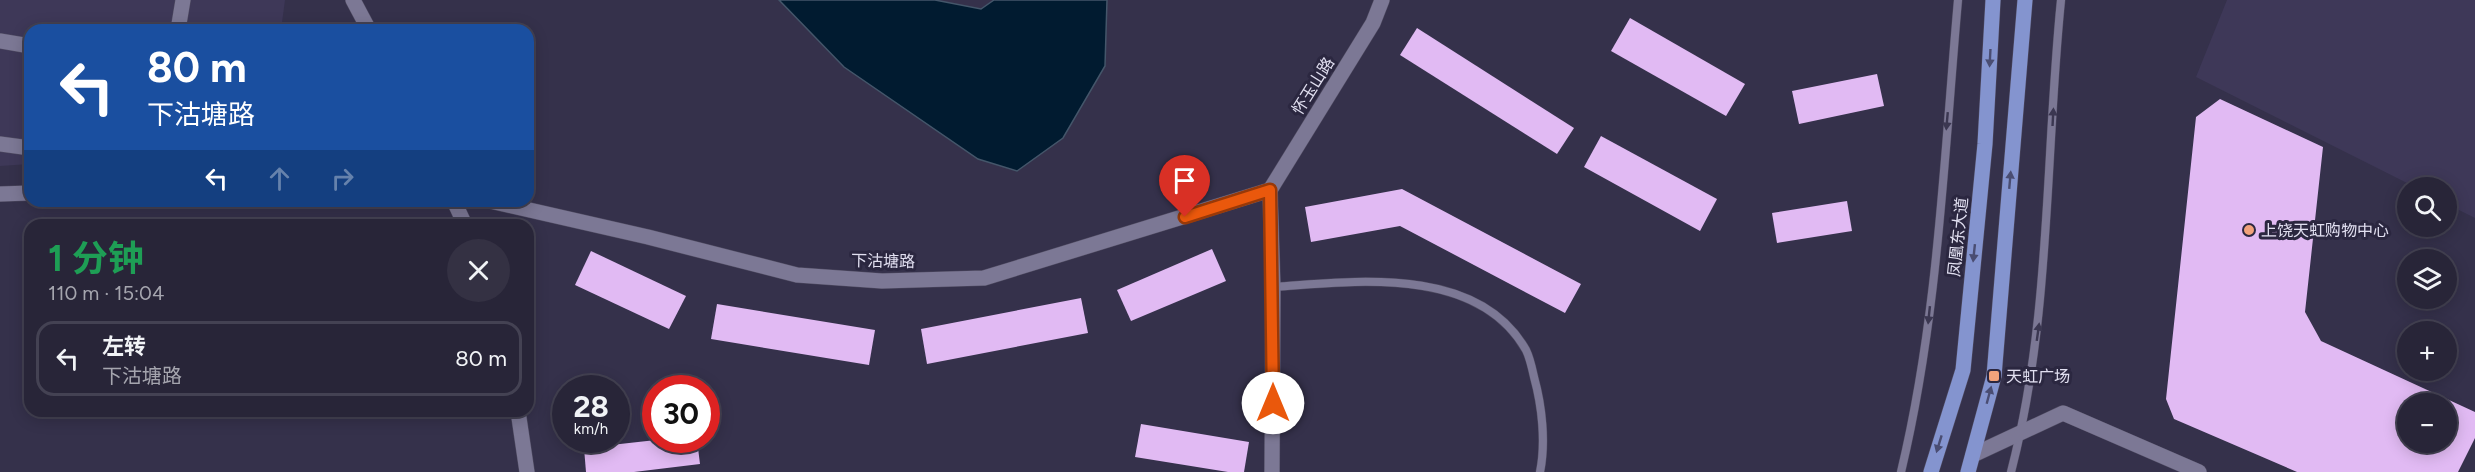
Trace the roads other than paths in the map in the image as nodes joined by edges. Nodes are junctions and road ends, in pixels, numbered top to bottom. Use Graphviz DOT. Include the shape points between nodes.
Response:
graph roads {
  1 [pos="183,0"];
  2 [pos="353,0"];
  3 [pos="1382,0"];
  4 [pos="1958,0"];
  5 [pos="1993,0"];
  6 [pos="2025,0"];
  7 [pos="2061,0"];
  8 [pos="179,24"];
  9 [pos="366,24"];
  10 [pos="0,41"];
  11 [pos="24,45"];
  12 [pos="0,144"];
  13 [pos="24,147"];
  14 [pos="1270,190"];
  15 [pos="24,193"];
  16 [pos="0,194"];
  17 [pos="516,207"];
  18 [pos="1273,287"];
  19 [pos="519,417"];
  20 [pos="2022,431"];
  21 [pos="1973,455"];
  22 [pos="527,472"];
  23 [pos="1272,472"];
  24 [pos="1540,472"];
  25 [pos="1901,472"];
  26 [pos="1930,472"];
  27 [pos="1968,472"];
  28 [pos="2011,472"];
  29 [pos="2199,472"];
  1 -- 8 [label="street"];
  2 -- 9 [label="street"];
  3 -- 14 [label="street, 怀玉山路" via="1373,23"];
  4 -- 25 [label="lane, one-way" via="1926,349"];
  5 -- 26 [label="main road, 凤凰东大道, one-way" via="1985,144 1963,370"];
  21 -- 6 [label="main road, one-way" via="1994,376"];
  20 -- 7 [label="lane, one-way" via="2039,326"];
  10 -- 11 [label="street"];
  12 -- 13 [label="street"];
  14 -- 17 [label="street, 下沽塘路" via="984,278 882,281 797,275"];
  14 -- 18 [label="street"];
  15 -- 16 [label="street"];
  18 -- 23 [label="street"];
  18 -- 24 [label="lane" via="1412,282 1460,295 1503,321 1527,351 1539,394 1543,456"];
  19 -- 22 [label="street"];
  20 -- 21 [label="street"];
  20 -- 28 [label="lane"];
  20 -- 29 [label="street" via="2063,413"];
  21 -- 27 [label="main road"];
}
